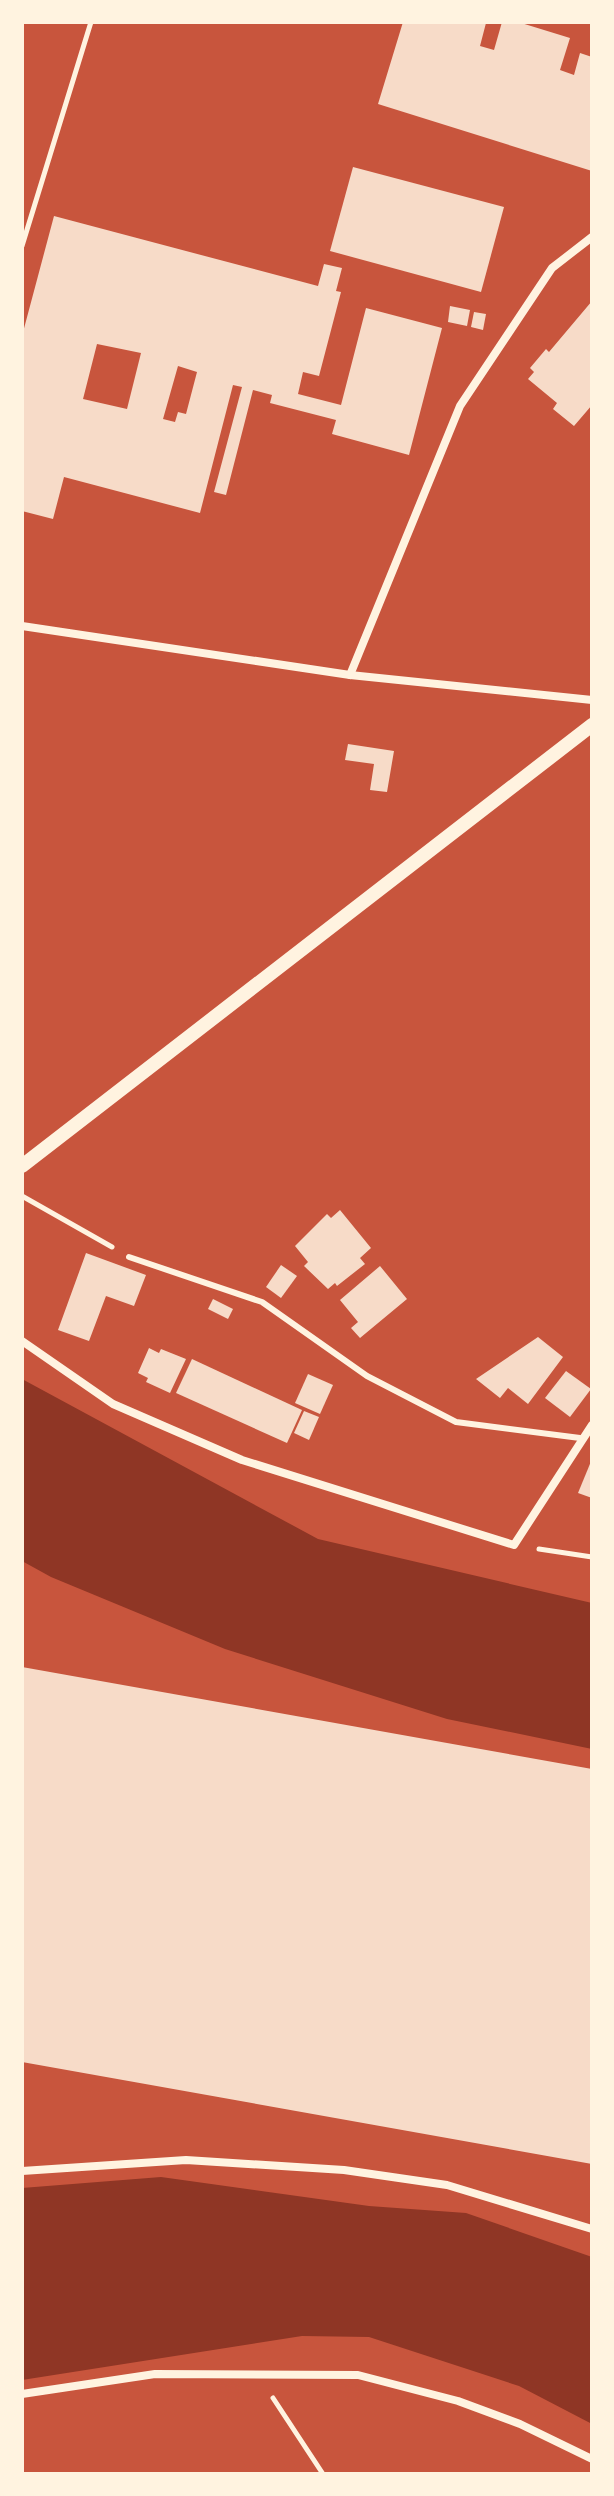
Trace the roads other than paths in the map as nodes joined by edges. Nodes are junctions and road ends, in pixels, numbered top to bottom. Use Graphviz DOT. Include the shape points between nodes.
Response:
graph roads {
  1 [pos="592,237"];
  2 [pos="22,626"];
  3 [pos="350,675"];
  4 [pos="592,700"];
  5 [pos="592,725"];
  6 [pos="22,1166"];
  7 [pos="129,1257"];
  8 [pos="22,1341"];
  9 [pos="592,1425"];
  10 [pos="580,1438"];
  11 [pos="22,2171"];
  12 [pos="592,2229"];
  13 [pos="22,2394"];
  14 [pos="592,2459"];
  1 -- 3 [label="street" via="552,268 460,406"];
  2 -- 3 [label="street"];
  3 -- 4 [label="street"];
  5 -- 6 [label="street"];
  7 -- 10 [label="lane" via="262,1302 367,1376 456,1422"];
  8 -- 10 [label="street" via="113,1404 242,1460 514,1545"];
  9 -- 10 [label="street"];
  11 -- 12 [label="street" via="186,2160 344,2170 447,2185"];
  13 -- 14 [label="street" via="155,2374 358,2375 458,2401"];
}
